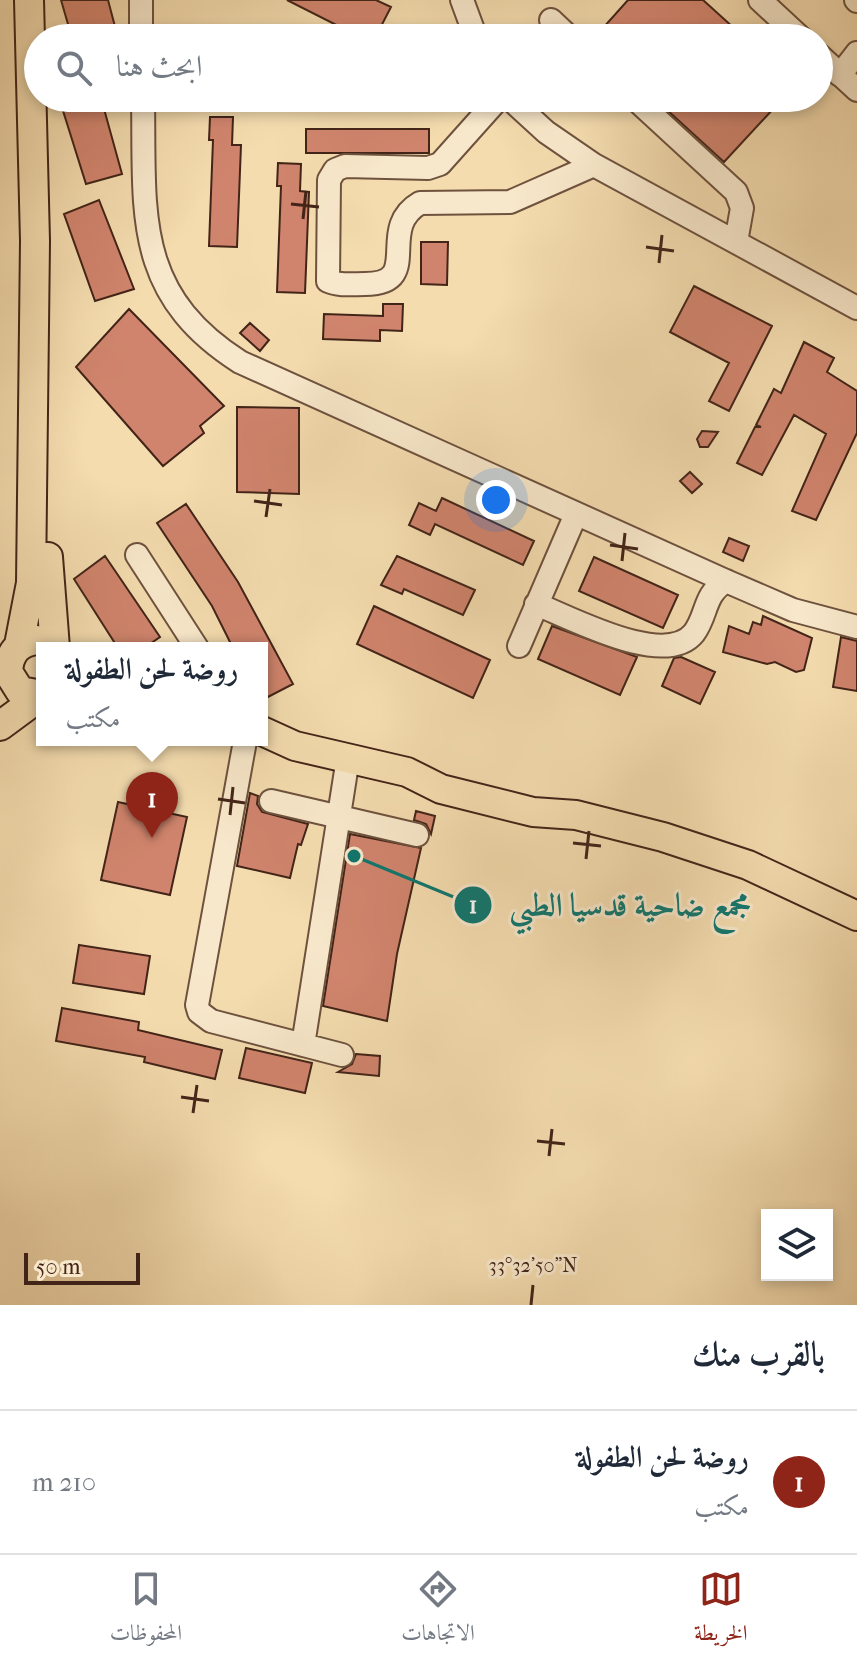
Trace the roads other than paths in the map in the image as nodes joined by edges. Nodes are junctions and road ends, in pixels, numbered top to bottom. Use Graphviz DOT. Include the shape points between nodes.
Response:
graph roads {
  1 [pos="29,0"];
  2 [pos="44,0"];
  3 [pos="141,0"];
  4 [pos="760,0"];
  5 [pos="465,3"];
  6 [pos="551,20"];
  7 [pos="30,24"];
  8 [pos="45,24"];
  9 [pos="141,24"];
  10 [pos="472,24"];
  11 [pos="555,24"];
  12 [pos="786,24"];
  13 [pos="857,53"];
  14 [pos="833,68"];
  15 [pos="840,75"];
  16 [pos="857,90"];
  17 [pos="32,112"];
  18 [pos="46,112"];
  19 [pos="144,112"];
  20 [pos="486,112"];
  21 [pos="524,112"];
  22 [pos="649,112"];
  23 [pos="594,165"];
  24 [pos="736,242"];
  25 [pos="857,308"];
  26 [pos="576,514"];
  27 [pos="137,555"];
  28 [pos="726,581"];
  29 [pos="536,604"];
  30 [pos="857,627"];
  31 [pos="42,642"];
  32 [pos="54,642"];
  33 [pos="193,642"];
  34 [pos="19,645"];
  35 [pos="519,646"];
  36 [pos="4,680"];
  37 [pos="36,694"];
  38 [pos="36,699"];
  39 [pos="0,726"];
  40 [pos="268,734"];
  41 [pos="242,746"];
  42 [pos="266,746"];
  43 [pos="295,746"];
  44 [pos="348,758"];
  45 [pos="271,801"];
  46 [pos="339,816"];
  47 [pos="417,835"];
  48 [pos="857,916"];
  49 [pos="303,1045"];
  50 [pos="342,1055"];
  1 -- 7 [label="main road"];
  2 -- 8 [label="main road"];
  3 -- 9 [label="street"];
  4 -- 12 [label="street"];
  5 -- 10 [label="street"];
  6 -- 11 [label="street"];
  13 -- 15 [label="street"];
  14 -- 15 [label="street"];
  15 -- 16 [label="street"];
  17 -- 34 [label="main road" via="31,583"];
  18 -- 32 [label="main road" via="45,507"];
  19 -- 26 [label="street" via="151,252 165,288 202,335 240,362"];
  20 -- 23 [label="street" via="440,164 335,170 329,180 328,281 390,280 402,220 420,203 510,202"];
  21 -- 23 [label="street"];
  22 -- 24 [label="street" via="736,192 742,208"];
  23 -- 24 [label="street"];
  24 -- 25 [label="street"];
  26 -- 28 [label="street"];
  26 -- 29 [label="street"];
  27 -- 33 [label="street"];
  28 -- 29 [label="street" via="709,594 688,639 666,648 643,645"];
  28 -- 30 [label="street" via="793,610"];
  29 -- 35 [label="street"];
  31 -- 34 [label="main road"];
  34 -- 36 [label="main road"];
  36 -- 37 [label="main road"];
  38 -- 39 [label="main road"];
  40 -- 43 [label="main road"];
  41 -- 49 [label="street" via="197,1005 211,1021"];
  42 -- 43 [label="main road"];
  43 -- 44 [label="main road"];
  44 -- 46 [label="street"];
  44 -- 48 [label="main road" via="407,772 441,789 533,812 576,815 706,850"];
  45 -- 46 [label="street"];
  46 -- 47 [label="street"];
  46 -- 49 [label="street"];
  49 -- 50 [label="street"];
}
